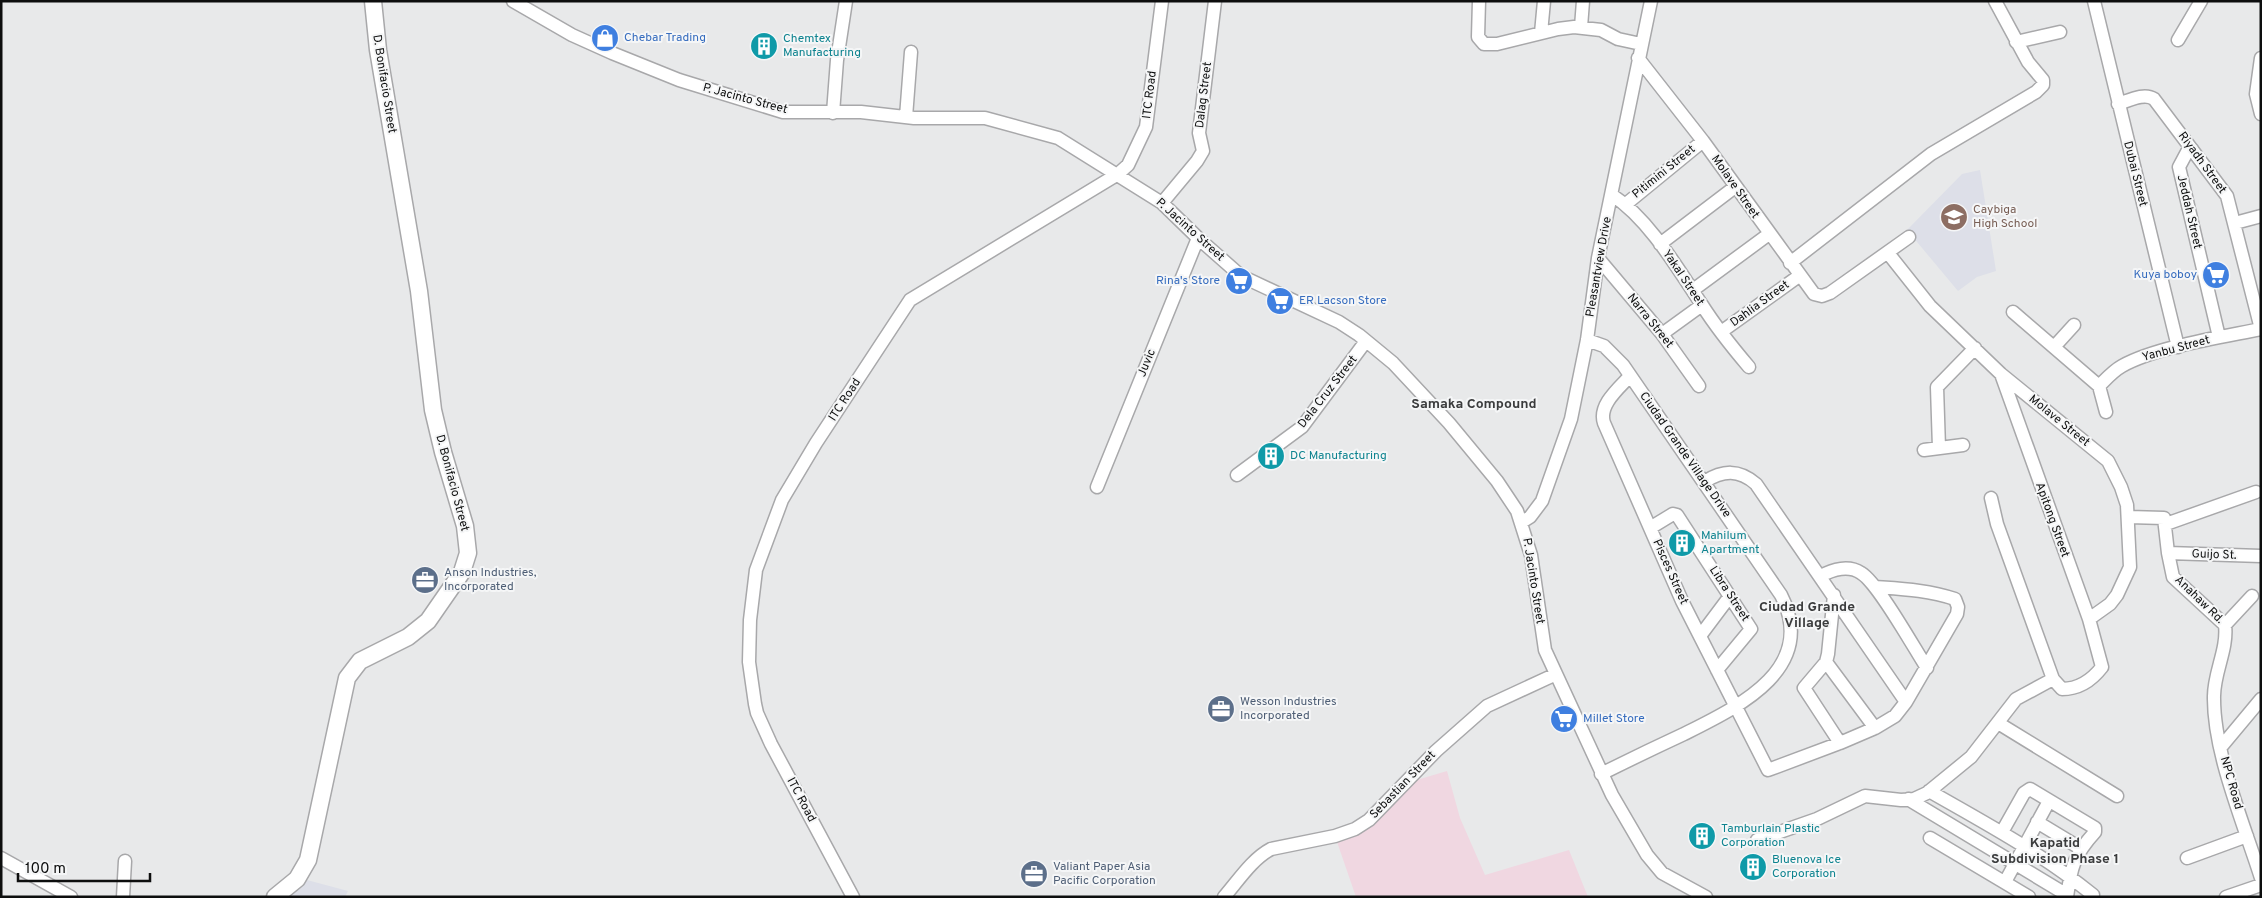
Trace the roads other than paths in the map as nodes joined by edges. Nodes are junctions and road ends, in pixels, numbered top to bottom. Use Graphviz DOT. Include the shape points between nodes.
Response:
graph roads {
  1 [pos="373,1"];
  2 [pos="513,1"];
  3 [pos="846,1"];
  4 [pos="1162,1"];
  5 [pos="1215,1"];
  6 [pos="1479,1"];
  7 [pos="1544,1"];
  8 [pos="1582,1"];
  9 [pos="1651,1"];
  10 [pos="1995,1"];
  11 [pos="2094,1"];
  12 [pos="2202,1"];
  13 [pos="1581,28"];
  14 [pos="2060,32"];
  15 [pos="1541,34"];
  16 [pos="2178,40"];
  17 [pos="2016,42"];
  18 [pos="1641,44"];
  19 [pos="912,52"];
  20 [pos="1638,58"];
  21 [pos="2261,58"];
  22 [pos="2118,104"];
  23 [pos="833,113"];
  24 [pos="2261,114"];
  25 [pos="906,117"];
  26 [pos="1703,141"];
  27 [pos="2192,149"];
  28 [pos="1118,174"];
  29 [pos="1735,187"];
  30 [pos="1612,196"];
  31 [pos="1162,203"];
  32 [pos="1626,204"];
  33 [pos="2261,216"];
  34 [pos="2235,223"];
  35 [pos="1769,234"];
  36 [pos="1909,237"];
  37 [pos="1198,238"];
  38 [pos="1660,244"];
  39 [pos="1888,253"];
  40 [pos="1598,258"];
  41 [pos="1790,263"];
  42 [pos="1799,276"];
  43 [pos="1692,290"];
  44 [pos="1702,305"];
  45 [pos="2013,312"];
  46 [pos="2074,325"];
  47 [pos="2261,329"];
  48 [pos="1721,332"];
  49 [pos="1662,334"];
  50 [pos="2219,337"];
  51 [pos="1586,340"];
  52 [pos="1366,341"];
  53 [pos="2054,347"];
  54 [pos="2178,347"];
  55 [pos="1975,348"];
  56 [pos="1749,367"];
  57 [pos="2001,374"];
  58 [pos="1630,376"];
  59 [pos="1699,386"];
  60 [pos="2099,386"];
  61 [pos="2106,412"];
  62 [pos="1963,445"];
  63 [pos="1938,448"];
  64 [pos="1924,450"];
  65 [pos="1236,475"];
  66 [pos="1704,482"];
  67 [pos="1097,488"];
  68 [pos="2256,492"];
  69 [pos="1991,498"];
  70 [pos="2129,516"];
  71 [pos="1522,522"];
  72 [pos="2166,524"];
  73 [pos="1650,528"];
  74 [pos="2168,554"];
  75 [pos="2261,556"];
  76 [pos="1821,576"];
  77 [pos="1875,587"];
  78 [pos="1834,595"];
  79 [pos="1730,596"];
  80 [pos="2252,596"];
  81 [pos="2088,619"];
  82 [pos="2225,625"];
  83 [pos="1700,636"];
  84 [pos="1826,662"];
  85 [pos="1927,668"];
  86 [pos="1717,670"];
  87 [pos="1554,675"];
  88 [pos="2053,679"];
  89 [pos="2261,699"];
  90 [pos="1906,702"];
  91 [pos="1736,707"];
  92 [pos="1998,723"];
  93 [pos="1875,728"];
  94 [pos="1840,743"];
  95 [pos="2221,747"];
  96 [pos="1601,774"];
  97 [pos="1929,791"];
  98 [pos="2117,796"];
  99 [pos="1908,799"];
  100 [pos="2049,802"];
  101 [pos="2037,822"];
  102 [pos="2002,832"];
  103 [pos="2248,836"];
  104 [pos="1930,838"];
  105 [pos="1758,840"];
  106 [pos="2024,846"];
  107 [pos="2080,848"];
  108 [pos="1,858"];
  109 [pos="2187,858"];
  110 [pos="125,861"];
  111 [pos="2015,864"];
  112 [pos="2070,876"];
  113 [pos="2261,878"];
  114 [pos="2005,882"];
  115 [pos="2261,885"];
  116 [pos="2093,895"];
  117 [pos="2067,896"];
  118 [pos="72,897"];
  119 [pos="123,897"];
  120 [pos="275,897"];
  121 [pos="853,897"];
  122 [pos="1224,897"];
  123 [pos="1706,897"];
  124 [pos="2029,897"];
  125 [pos="2226,897"];
  1 -- 120 [label="main road, D. Bonifacio Street" via="419,291 433,410 465,526 468,553 462,572 428,621 408,636 360,661 350,672 341,700 308,860 297,879"];
  2 -- 23 [label="street, P. Jacinto Street" via="572,35 679,80 783,112"];
  3 -- 23 [label="street"];
  4 -- 28 [label="street, ITC Road" via="1146,127 1128,164"];
  5 -- 31 [label="street, Dalag Street" via="1199,133 1203,151"];
  6 -- 15 [label="street" via="1478,37 1484,44"];
  7 -- 15 [label="street"];
  8 -- 13 [label="street"];
  9 -- 18 [label="street, Pleasantview Drive"];
  10 -- 17 [label="street"];
  11 -- 22 [label="street, Dubai Street"];
  12 -- 16 [label="street"];
  13 -- 15 [label="street"];
  13 -- 18 [label="street" via="1601,30 1618,39"];
  14 -- 17 [label="street"];
  17 -- 41 [label="street" via="2043,80 2036,92 1931,154"];
  18 -- 20 [label="street, Pleasantview Drive"];
  19 -- 25 [label="street"];
  20 -- 26 [label="street, Molave Street"];
  20 -- 30 [label="street, Pleasantview Drive"];
  21 -- 24 [label="street" via="2256,94"];
  22 -- 27 [label="street, Riyadh Street" via="2151,96"];
  22 -- 54 [label="street, Dubai Street"];
  23 -- 25 [label="street, P. Jacinto Street"];
  25 -- 28 [label="street, P. Jacinto Street" via="985,118 1045,132"];
  26 -- 29 [label="street, Molave Street"];
  26 -- 32 [label="street, Pitimini Street"];
  27 -- 34 [label="street, Riyadh Street" via="2223,188"];
  27 -- 50 [label="street, Jeddah Street" via="2179,167"];
  28 -- 31 [label="street, P. Jacinto Street"];
  28 -- 121 [label="street, ITC Road" via="910,300 782,500 756,570 749,662 757,713"];
  29 -- 35 [label="street, Molave Street"];
  29 -- 38 [label="street"];
  30 -- 32 [label="street, Yakal Street"];
  30 -- 40 [label="street, Pleasantview Drive"];
  31 -- 37 [label="street, P. Jacinto Street"];
  32 -- 38 [label="street, Yakal Street"];
  33 -- 34 [label="street"];
  34 -- 47 [label="street, Riyadh Street"];
  35 -- 41 [label="street, Molave Street"];
  35 -- 43 [label="street"];
  36 -- 39 [label="street, Molave Street"];
  37 -- 52 [label="street, P. Jacinto Street" via="1241,276 1340,322"];
  37 -- 67 [label="street, Juvic"];
  38 -- 43 [label="street, Yakal Street"];
  39 -- 42 [label="street, Molave Street" via="1822,296 1811,292"];
  39 -- 55 [label="street, Molave Street" via="1930,306"];
  40 -- 49 [label="street, Narra Street"];
  40 -- 51 [label="street, Pleasantview Drive"];
  41 -- 42 [label="street, Molave Street"];
  42 -- 48 [label="street, Dahlia Street"];
  43 -- 44 [label="street, Yakal Street"];
  44 -- 48 [label="street, Yakal Street"];
  44 -- 49 [label="street"];
  45 -- 53 [label="street"];
  46 -- 53 [label="street"];
  47 -- 50 [label="street, Yanbu Street"];
  48 -- 56 [label="street, Yakal Street"];
  49 -- 59 [label="street, Narra Street"];
  50 -- 54 [label="street, Yanbu Street"];
  51 -- 58 [label="street, Ciudad Grande Village Drive" via="1610,350"];
  51 -- 71 [label="street, Pleasantview Drive" via="1571,419 1546,491 1536,510"];
  52 -- 65 [label="street, Dela Cruz Street" via="1302,428"];
  52 -- 71 [label="street, P. Jacinto Street" via="1400,370 1449,423 1497,481"];
  53 -- 60 [label="street"];
  54 -- 60 [label="street, Yanbu Street" via="2127,363"];
  55 -- 57 [label="street, Molave Street"];
  55 -- 63 [label="street" via="1937,387"];
  57 -- 70 [label="street, Molave Street" via="2108,461 2121,487"];
  57 -- 81 [label="street, Apitong Street"];
  58 -- 66 [label="street, Ciudad Grande Village Drive"];
  58 -- 73 [label="street, Pisces Street" via="1604,406 1602,418"];
  60 -- 61 [label="street"];
  62 -- 63 [label="street"];
  63 -- 64 [label="street"];
  66 -- 76 [label="street" via="1722,472 1750,479"];
  66 -- 91 [label="street, Ciudad Grande Village Drive" via="1781,595 1791,619 1792,634 1783,660 1767,682"];
  68 -- 72 [label="street"];
  69 -- 88 [label="street" via="1997,524"];
  70 -- 72 [label="street" via="2164,518"];
  70 -- 81 [label="street, Molave Street" via="2130,567 2117,596"];
  71 -- 87 [label="street, P. Jacinto Street" via="1531,555 1542,638"];
  72 -- 74 [label="street, Anahaw Rd."];
  73 -- 79 [label="street, Libra Street" via="1673,514 1677,515"];
  73 -- 83 [label="street, Pisces Street"];
  74 -- 75 [label="street, Guijo St."];
  74 -- 82 [label="street, Anahaw Rd." via="2176,582"];
  76 -- 77 [label="street" via="1837,569 1855,570"];
  76 -- 78 [label="street"];
  77 -- 85 [label="street"];
  77 -- 85 [label="street" via="1922,590 1955,599 1957,614"];
  78 -- 84 [label="street"];
  78 -- 90 [label="street"];
  79 -- 83 [label="street"];
  79 -- 86 [label="street, Libra Street" via="1751,629"];
  80 -- 82 [label="street"];
  81 -- 88 [label="street, Apitong Street" via="2102,667 2088,681 2068,689 2062,689"];
  82 -- 95 [label="street, Anahaw Rd." via="2225,642 2214,695"];
  83 -- 86 [label="street, Pisces Street"];
  84 -- 93 [label="street"];
  84 -- 94 [label="street" via="1804,688"];
  85 -- 90 [label="street"];
  86 -- 91 [label="street, Pisces Street"];
  87 -- 96 [label="street, P. Jacinto Street"];
  87 -- 122 [label="street, Sebastian Street" via="1487,706 1436,751 1369,820 1335,836 1271,849 1237,880"];
  88 -- 92 [label="street" via="2016,699"];
  89 -- 95 [label="street, NPC Road"];
  90 -- 93 [label="street" via="1895,716"];
  91 -- 94 [label="street, Pisces Street" via="1768,770"];
  91 -- 96 [label="street, Ciudad Grande Village Drive"];
  92 -- 97 [label="street" via="1971,757"];
  92 -- 98 [label="street"];
  93 -- 94 [label="street"];
  95 -- 103 [label="street, NPC Road"];
  96 -- 123 [label="street, P. Jacinto Street" via="1654,864 1666,877"];
  97 -- 99 [label="street"];
  97 -- 102 [label="street"];
  99 -- 105 [label="street" via="1865,796 1817,819"];
  99 -- 111 [label="street"];
  100 -- 101 [label="street"];
  100 -- 102 [label="street" via="2030,789 2026,790"];
  100 -- 107 [label="street" via="2094,828 2095,832"];
  101 -- 106 [label="street"];
  101 -- 107 [label="street"];
  102 -- 106 [label="street"];
  103 -- 109 [label="street"];
  103 -- 113 [label="street, NPC Road"];
  104 -- 114 [label="street"];
  106 -- 111 [label="street"];
  106 -- 112 [label="street"];
  107 -- 112 [label="street"];
  108 -- 118 [label="street"];
  110 -- 119 [label="street"];
  111 -- 114 [label="street"];
  111 -- 117 [label="street"];
  112 -- 116 [label="street"];
  112 -- 117 [label="street"];
  114 -- 124 [label="street"];
  115 -- 125 [label="street"];
}
